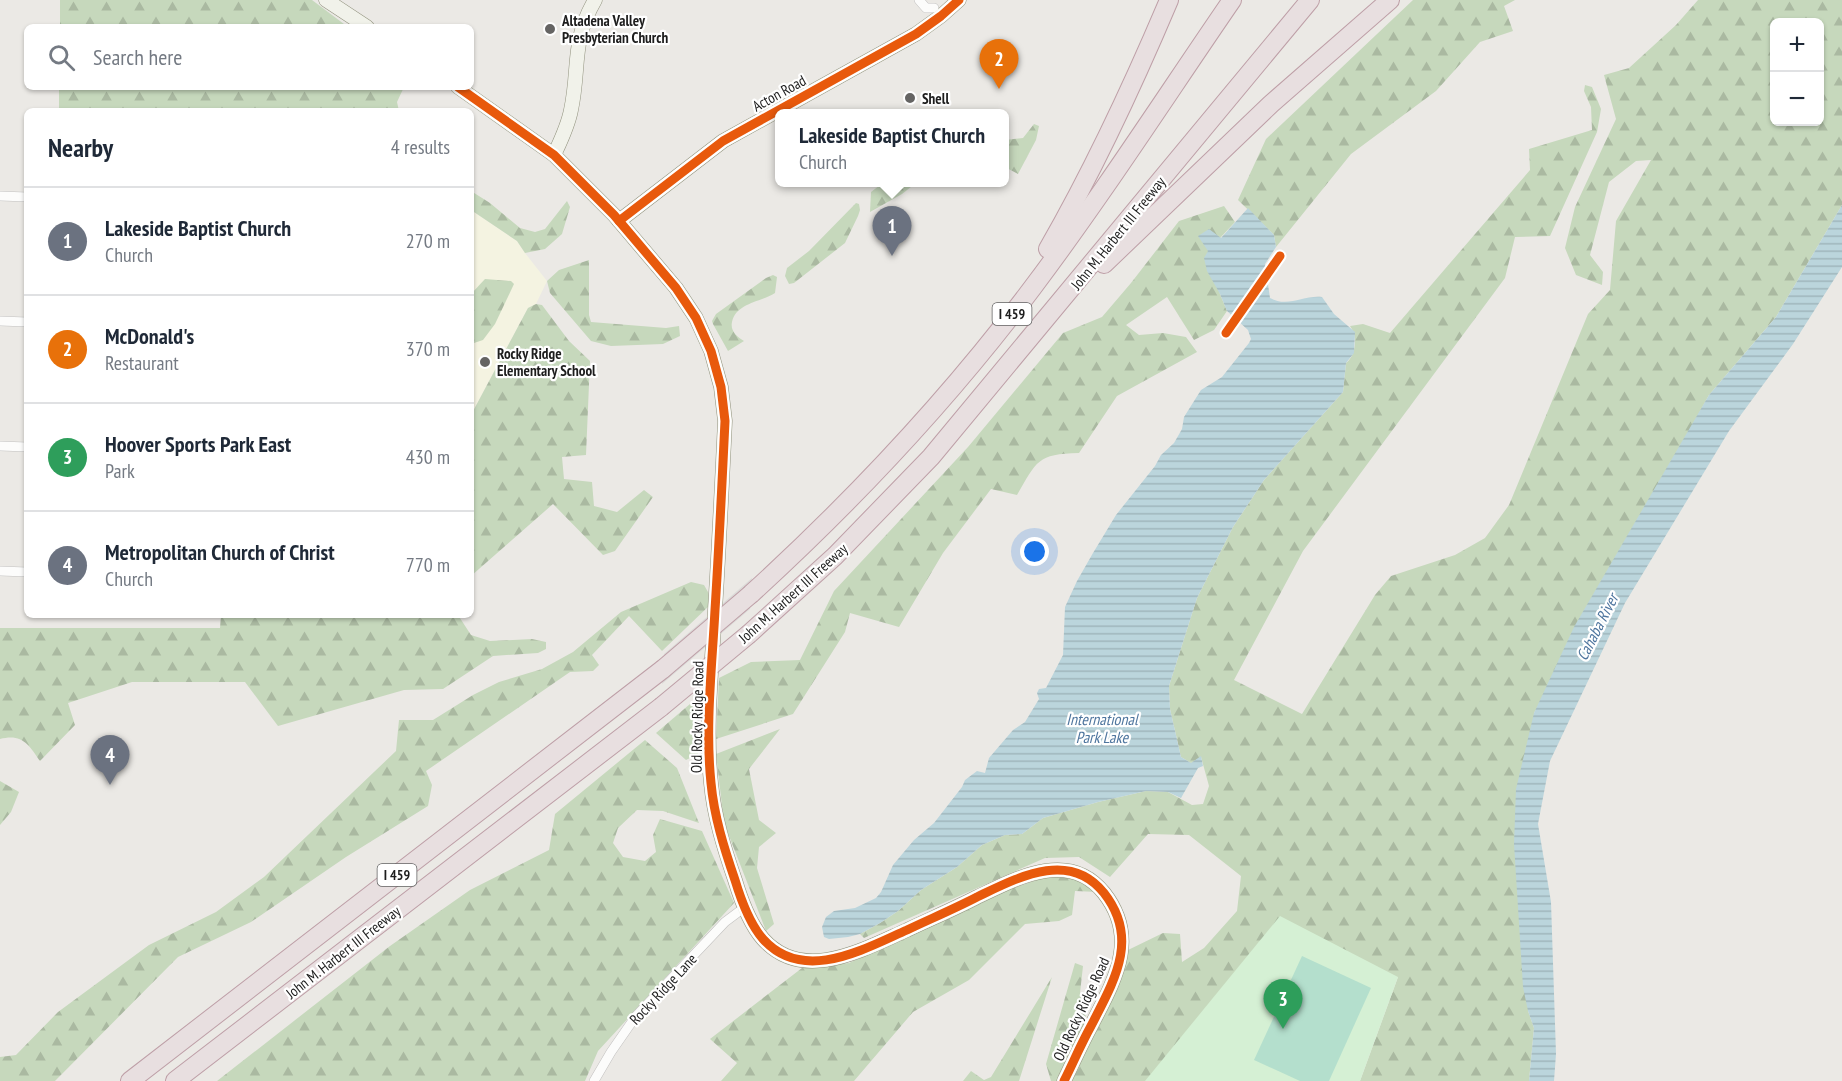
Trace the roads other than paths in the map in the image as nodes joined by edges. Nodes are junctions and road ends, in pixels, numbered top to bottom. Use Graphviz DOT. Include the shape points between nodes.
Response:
graph roads {
  1 [pos="326,0"];
  2 [pos="595,0"];
  3 [pos="919,0"];
  4 [pos="959,0"];
  5 [pos="1169,0"];
  6 [pos="1232,0"];
  7 [pos="1310,0"];
  8 [pos="1390,0"];
  9 [pos="937,8"];
  10 [pos="362,24"];
  11 [pos="462,90"];
  12 [pos="781,109"];
  13 [pos="775,112"];
  14 [pos="554,154"];
  15 [pos="0,196"];
  16 [pos="24,197"];
  17 [pos="619,221"];
  18 [pos="1280,256"];
  19 [pos="1071,290"];
  20 [pos="0,321"];
  21 [pos="24,322"];
  22 [pos="1002,328"];
  23 [pos="1226,333"];
  24 [pos="0,446"];
  25 [pos="24,447"];
  26 [pos="0,571"];
  27 [pos="24,572"];
  28 [pos="745,907"];
  29 [pos="130,1081"];
  30 [pos="175,1081"];
  31 [pos="594,1081"];
  32 [pos="1064,1081"];
  1 -- 10 [label="street"];
  2 -- 14 [label="street" via="581,29 571,110"];
  3 -- 9 [label="street" via="926,8"];
  4 -- 9 [label="street, Acton Road"];
  5 -- 22 [label="highway" via="1102,150"];
  6 -- 22 [label="highway, John M. Harbert III Freeway / I 459"];
  7 -- 19 [label="highway, John M. Harbert III Freeway / I 459"];
  8 -- 19 [label="highway" via="1248,125 1113,257"];
  9 -- 12 [label="street, Acton Road" via="916,34"];
  11 -- 14 [label="street, Old Rocky Ridge Road"];
  13 -- 17 [label="street, Acton Road" via="723,141"];
  14 -- 17 [label="street, Old Rocky Ridge Road"];
  15 -- 16 [label="street"];
  17 -- 28 [label="street, Old Rocky Ridge Road" via="696,318 721,387 725,422 709,763 719,828"];
  18 -- 23 [label="street"];
  19 -- 30 [label="highway, John M. Harbert III Freeway / I 459, bridge" via="931,457 835,556 749,634 661,707"];
  20 -- 21 [label="street"];
  22 -- 29 [label="highway, John M. Harbert III Freeway / I 459, bridge" via="930,414 845,505 751,594 663,669"];
  24 -- 25 [label="street"];
  26 -- 27 [label="street"];
  28 -- 31 [label="street, Rocky Ridge Lane" via="725,922 636,1016"];
  28 -- 32 [label="street, Old Rocky Ridge Road" via="762,939 776,950 798,960 828,960 859,951 1030,874 1061,870 1086,877 1105,894 1116,914 1122,934 1121,955 1111,986"];
}
